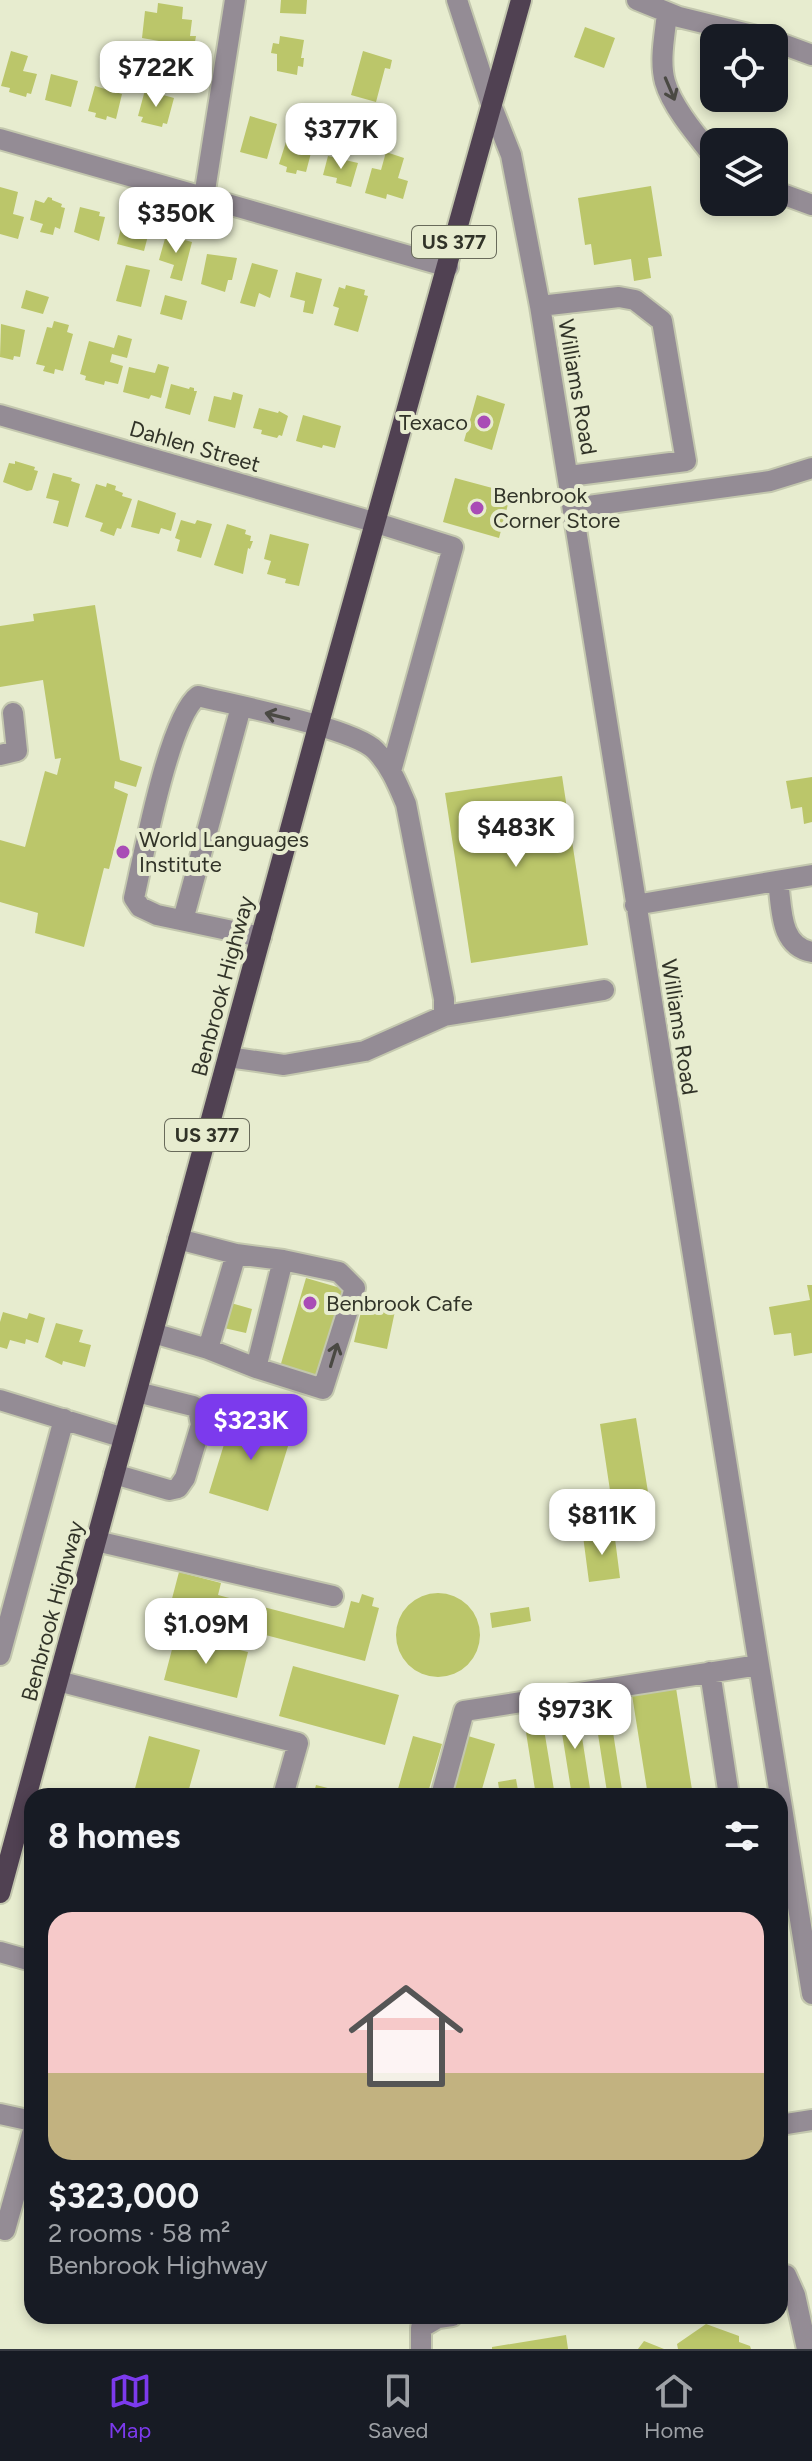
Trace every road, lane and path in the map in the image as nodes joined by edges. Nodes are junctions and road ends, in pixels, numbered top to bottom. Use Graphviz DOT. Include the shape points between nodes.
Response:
graph roads {
  1 [pos="235,0"];
  2 [pos="457,0"];
  3 [pos="521,0"];
  4 [pos="637,0"];
  5 [pos="667,13"];
  6 [pos="710,24"];
  7 [pos="788,46"];
  8 [pos="812,55"];
  9 [pos="492,107"];
  10 [pos="0,139"];
  11 [pos="700,139"];
  12 [pos="788,196"];
  13 [pos="204,197"];
  14 [pos="812,205"];
  15 [pos="448,267"];
  16 [pos="540,306"];
  17 [pos="0,415"];
  18 [pos="812,468"];
  19 [pos="569,476"];
  20 [pos="574,508"];
  21 [pos="376,523"];
  22 [pos="241,707"];
  23 [pos="13,713"];
  24 [pos="316,726"];
  25 [pos="0,755"];
  26 [pos="391,771"];
  27 [pos="812,875"];
  28 [pos="778,881"];
  29 [pos="635,905"];
  30 [pos="183,920"];
  31 [pos="261,937"];
  32 [pos="812,952"];
  33 [pos="604,990"];
  34 [pos="444,1016"];
  35 [pos="228,1057"];
  36 [pos="178,1239"];
  37 [pos="236,1254"];
  38 [pos="283,1260"];
  39 [pos="153,1333"];
  40 [pos="208,1349"];
  41 [pos="256,1368"];
  42 [pos="137,1392"];
  43 [pos="0,1400"];
  44 [pos="64,1419"];
  45 [pos="124,1438"];
  46 [pos="114,1474"];
  47 [pos="96,1541"];
  48 [pos="333,1596"];
  49 [pos="0,1655"];
  50 [pos="759,1665"];
  51 [pos="710,1672"];
  52 [pos="58,1681"];
  53 [pos="29,1788"];
  54 [pos="285,1788"];
  55 [pos="443,1788"];
  56 [pos="728,1788"];
  57 [pos="774,1788"];
  58 [pos="24,1805"];
  59 [pos="0,1893"];
  60 [pos="788,1899"];
  61 [pos="0,1952"];
  62 [pos="24,1959"];
  63 [pos="812,1994"];
  64 [pos="0,2114"];
  65 [pos="24,2119"];
  66 [pos="812,2120"];
  67 [pos="788,2124"];
  68 [pos="24,2162"];
  69 [pos="5,2230"];
  70 [pos="788,2279"];
  71 [pos="428,2324"];
  72 [pos="421,2349"];
  73 [pos="810,2349"];
  1 -- 13 [label="street"];
  2 -- 9 [label="street, Williams Road"];
  3 -- 9 [label="main road, Benbrook Highway / US 377"];
  4 -- 5 [label="street"];
  5 -- 6 [label="street"];
  5 -- 11 [label="street, one-way" via="666,85"];
  7 -- 8 [label="street"];
  9 -- 15 [label="main road, Benbrook Highway / US 377"];
  9 -- 16 [label="street, Williams Road" via="511,155"];
  10 -- 13 [label="street"];
  12 -- 14 [label="street"];
  13 -- 15 [label="street"];
  15 -- 21 [label="main road, Benbrook Highway / US 377"];
  16 -- 19 [label="street, Williams Road"];
  16 -- 19 [label="street" via="619,297 635,300 662,321 686,461"];
  17 -- 21 [label="street, Dahlen Street"];
  18 -- 20 [label="street" via="770,481"];
  19 -- 20 [label="street, Williams Road"];
  20 -- 29 [label="street, Williams Road"];
  21 -- 24 [label="main road, Benbrook Highway / US 377"];
  21 -- 26 [label="street, Dahlen Street" via="453,547"];
  24 -- 22 [label="street, one-way"];
  22 -- 30 [label="street"];
  22 -- 30 [label="street" via="198,696 189,702 156,802 134,898 157,915"];
  23 -- 25 [label="street" via="17,751"];
  24 -- 26 [label="street" via="374,749"];
  24 -- 31 [label="main road, Benbrook Highway / US 377"];
  26 -- 34 [label="street" via="406,804"];
  27 -- 28 [label="street"];
  28 -- 29 [label="street"];
  28 -- 32 [label="street" via="786,931 800,950"];
  29 -- 50 [label="street, Williams Road"];
  30 -- 31 [label="street"];
  31 -- 35 [label="main road, Benbrook Highway / US 377"];
  33 -- 34 [label="street"];
  34 -- 35 [label="street" via="365,1051 284,1065"];
  35 -- 36 [label="main road, Benbrook Highway / US 377"];
  36 -- 37 [label="street"];
  36 -- 39 [label="main road, Benbrook Highway / US 377"];
  37 -- 38 [label="street"];
  37 -- 40 [label="street"];
  38 -- 41 [label="street"];
  41 -- 38 [label="street, one-way" via="323,1389 355,1288 339,1272"];
  39 -- 40 [label="street"];
  39 -- 42 [label="main road, Benbrook Highway / US 377"];
  40 -- 41 [label="street"];
  42 -- 45 [label="main road, Benbrook Highway / US 377"];
  42 -- 46 [label="street" via="193,1406 201,1425 178,1488"];
  43 -- 44 [label="street"];
  44 -- 45 [label="street"];
  44 -- 49 [label="street"];
  45 -- 46 [label="main road, Benbrook Highway / US 377"];
  46 -- 47 [label="main road, Benbrook Highway / US 377"];
  47 -- 48 [label="street"];
  47 -- 52 [label="main road, Benbrook Highway / US 377"];
  50 -- 51 [label="street"];
  50 -- 57 [label="street, Williams Road"];
  51 -- 55 [label="street" via="464,1711"];
  51 -- 56 [label="street"];
  52 -- 53 [label="main road, Benbrook Highway / US 377"];
  52 -- 54 [label="street" via="298,1743"];
  58 -- 59 [label="main road, Benbrook Highway / US 377"];
  60 -- 63 [label="street, Williams Road"];
  61 -- 62 [label="street"];
  64 -- 65 [label="street"];
  66 -- 67 [label="street"];
  68 -- 69 [label="street"];
  70 -- 73 [label="street"];
  71 -- 72 [label="street" via="421,2328"];
}
